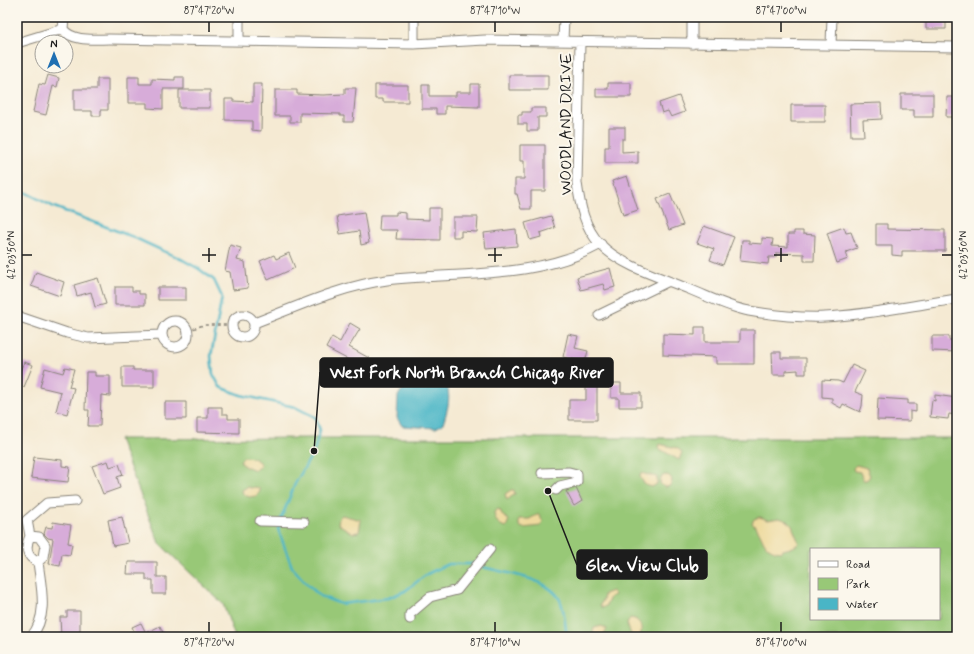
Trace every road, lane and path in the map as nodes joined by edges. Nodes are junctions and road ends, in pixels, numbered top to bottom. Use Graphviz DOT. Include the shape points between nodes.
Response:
graph roads {
  1 [pos="64,17"];
  2 [pos="239,17"];
  3 [pos="414,17"];
  4 [pos="564,17"];
  5 [pos="692,17"];
  6 [pos="832,17"];
  7 [pos="64,31"];
  8 [pos="239,41"];
  9 [pos="563,41"];
  10 [pos="580,42"];
  11 [pos="17,43"];
  12 [pos="414,44"];
  13 [pos="692,44"];
  14 [pos="831,45"];
  15 [pos="957,48"];
  16 [pos="601,244"];
  17 [pos="667,282"];
  18 [pos="957,299"];
  19 [pos="599,315"];
  20 [pos="17,316"];
  21 [pos="254,323"];
  22 [pos="228,325"];
  23 [pos="188,331"];
  24 [pos="162,335"];
  25 [pos="542,473"];
  26 [pos="556,490"];
  27 [pos="75,501"];
  28 [pos="264,521"];
  29 [pos="304,522"];
  30 [pos="30,536"];
  31 [pos="488,552"];
  32 [pos="38,562"];
  33 [pos="410,619"];
  34 [pos="30,637"];
  1 -- 7 [label="street"];
  2 -- 8 [label="street"];
  3 -- 12 [label="street"];
  4 -- 9 [label="street"];
  5 -- 13 [label="street"];
  6 -- 14 [label="street"];
  7 -- 8 [label="street" via="71,36 87,38"];
  7 -- 11 [label="street"];
  8 -- 12 [label="street"];
  9 -- 10 [label="street"];
  9 -- 12 [label="street" via="485,40"];
  10 -- 13 [label="street"];
  10 -- 16 [label="street, WOODLAND DRIVE" via="577,182 582,214"];
  13 -- 14 [label="street"];
  14 -- 15 [label="street"];
  16 -- 17 [label="street, WOODLAND DRIVE" via="632,265"];
  16 -- 21 [label="street" via="587,252 526,269 386,280 361,285"];
  17 -- 18 [label="street, WOODLAND DRIVE" via="732,307 800,316 862,314"];
  17 -- 19 [label="street"];
  20 -- 24 [label="street" via="88,338"];
  21 -- 22 [label="street" via="249,317 242,315"];
  21 -- 22 [label="street" via="253,330 246,337 235,335"];
  22 -- 23 [label="path" via="203,325"];
  23 -- 24 [label="street" via="180,322 171,321 164,327"];
  23 -- 24 [label="street" via="185,341 178,346 166,343"];
  25 -- 26 [label="street" via="577,474 577,482 560,486"];
  27 -- 30 [label="street" via="47,503 27,520"];
  28 -- 29 [label="street"];
  30 -- 32 [label="street" via="26,544 28,553"];
  30 -- 32 [label="street" via="39,537 45,545 44,557"];
  31 -- 33 [label="street" via="456,590 430,597 410,614"];
  32 -- 34 [label="street" via="42,612 40,622"];
}
